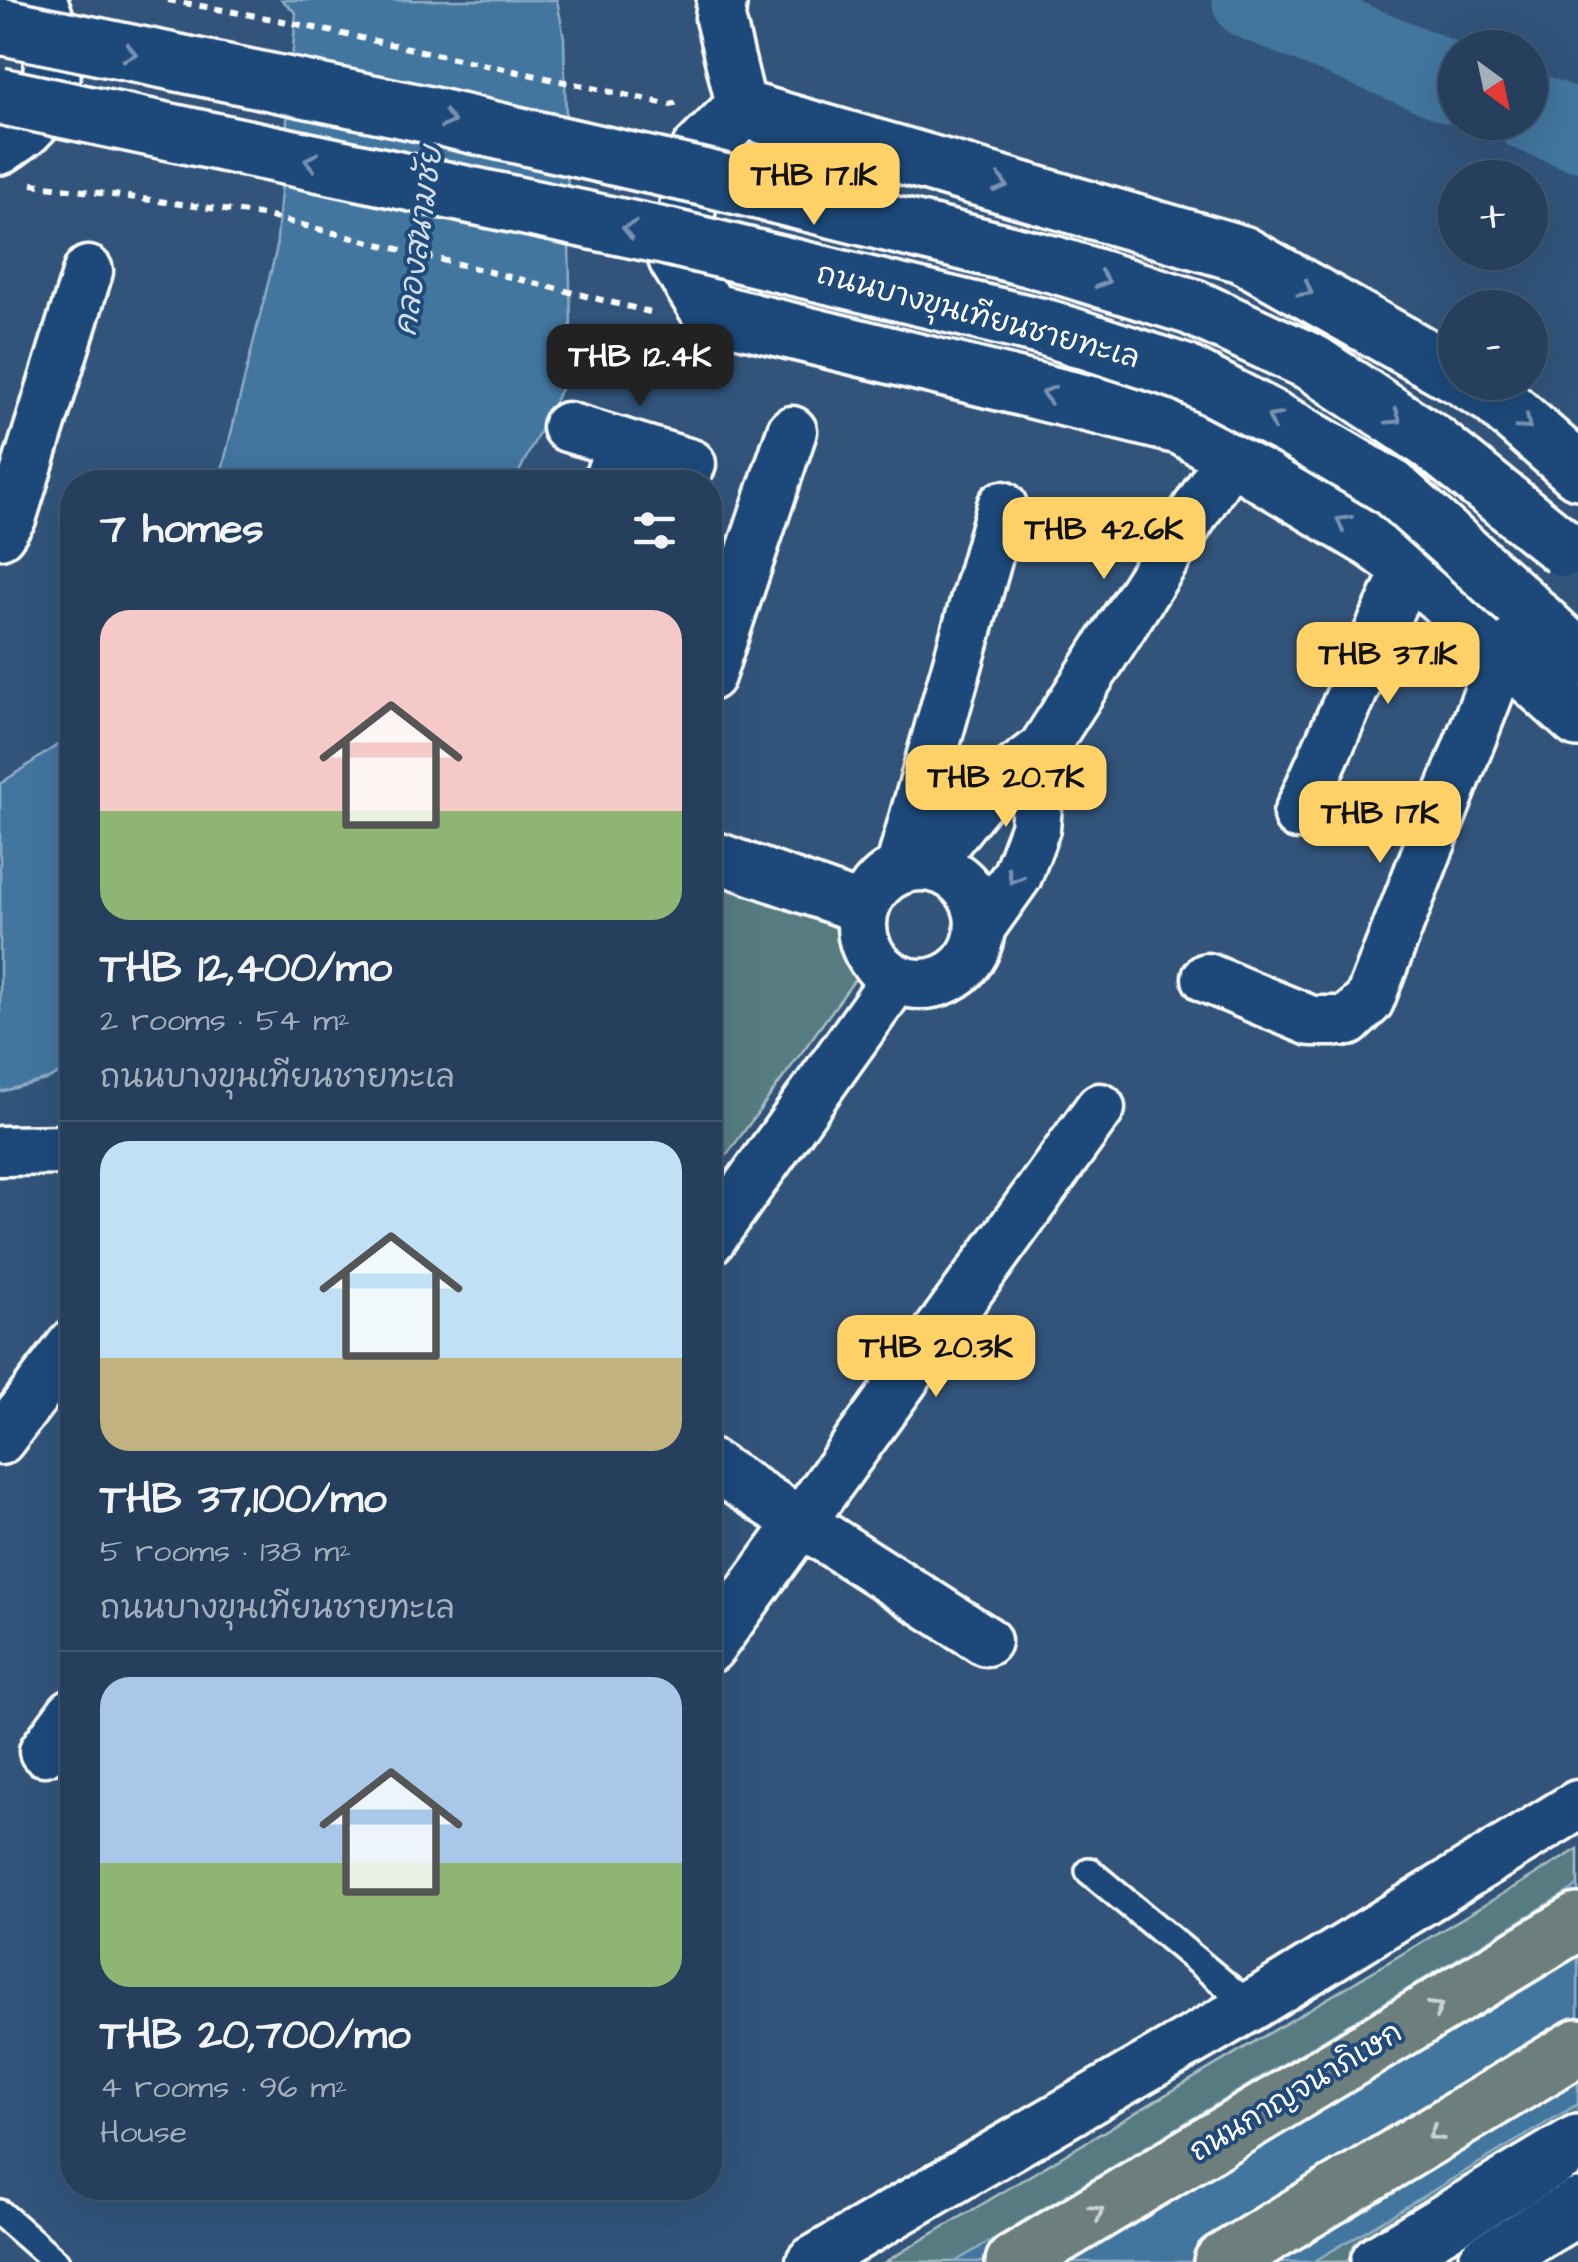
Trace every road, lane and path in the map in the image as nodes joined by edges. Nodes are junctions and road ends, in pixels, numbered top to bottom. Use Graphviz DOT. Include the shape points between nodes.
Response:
graph roads {
  1 [pos="38,0"];
  2 [pos="168,0"];
  3 [pos="722,0"];
  4 [pos="0,26"];
  5 [pos="0,96"];
  6 [pos="671,104"];
  7 [pos="742,108"];
  8 [pos="9,164"];
  9 [pos="88,271"];
  10 [pos="660,314"];
  11 [pos="1438,364"];
  12 [pos="1498,400"];
  13 [pos="567,427"];
  14 [pos="792,431"];
  15 [pos="1232,456"];
  16 [pos="615,463"];
  17 [pos="691,464"];
  18 [pos="1578,471"];
  19 [pos="1002,506"];
  20 [pos="0,534"];
  21 [pos="1572,554"];
  22 [pos="1410,566"];
  23 [pos="1512,626"];
  24 [pos="722,640"];
  25 [pos="1578,658"];
  26 [pos="1578,720"];
  27 [pos="1042,750"];
  28 [pos="1298,815"];
  29 [pos="722,859"];
  30 [pos="914,867"];
  31 [pos="863,909"];
  32 [pos="980,928"];
  33 [pos="1207,978"];
  34 [pos="894,980"];
  35 [pos="1100,1108"];
  36 [pos="60,1150"];
  37 [pos="0,1152"];
  38 [pos="722,1223"];
  39 [pos="60,1361"];
  40 [pos="0,1440"];
  41 [pos="722,1472"];
  42 [pos="800,1522"];
  43 [pos="722,1631"];
  44 [pos="986,1642"];
  45 [pos="60,1729"];
  46 [pos="44,1750"];
  47 [pos="1578,1806"];
  48 [pos="1090,1870"];
  49 [pos="1578,1922"];
  50 [pos="1250,2006"];
  51 [pos="1578,2048"];
  52 [pos="1578,2143"];
  53 [pos="1578,2206"];
  54 [pos="0,2213"];
  55 [pos="56,2262"];
  56 [pos="811,2262"];
  57 [pos="1014,2262"];
  58 [pos="1222,2262"];
  59 [pos="1379,2262"];
  60 [pos="1486,2262"];
  1 -- 8 [label="main road" via="50,27 54,67 45,100"];
  2 -- 6 [label="path"];
  3 -- 7 [label="street" via="720,18"];
  4 -- 21 [label="main road, one-way, bridge" via="702,177 1056,266 1192,308 1313,363 1433,443"];
  23 -- 5 [label="main road, ถนนบางขุนเทียนชายทะเล, one-way, bridge" via="1392,488 1185,373 1047,328 668,237"];
  7 -- 11 [label="main road, one-way" via="1242,254"];
  15 -- 7 [label="main road, one-way" via="1183,427 710,312 677,259 700,152"];
  8 -- 10 [label="path" via="262,215"];
  9 -- 20 [label="street" via="12,516"];
  12 -- 18 [label="main road, one-way"];
  13 -- 16 [label="street"];
  14 -- 24 [label="street"];
  22 -- 15 [label="main road, one-way"];
  15 -- 27 [label="street"];
  16 -- 17 [label="street"];
  19 -- 30 [label="street"];
  22 -- 23 [label="main road"];
  22 -- 28 [label="street"];
  23 -- 25 [label="main road, ถนนบางขุนเทียนชายทะเล"];
  23 -- 26 [label="main road"];
  23 -- 33 [label="street" via="1369,1002 1348,1021 1312,1022"];
  27 -- 30 [label="street" via="986,792"];
  27 -- 32 [label="street, one-way" via="1035,828 1017,876"];
  29 -- 31 [label="street"];
  30 -- 31 [label="street" via="877,884"];
  30 -- 32 [label="street" via="954,874 972,892"];
  31 -- 34 [label="street" via="862,937 873,962"];
  32 -- 34 [label="street" via="966,965 945,980 920,986"];
  34 -- 38 [label="street"];
  35 -- 42 [label="street"];
  36 -- 37 [label="street"];
  39 -- 40 [label="street"];
  41 -- 42 [label="street"];
  42 -- 43 [label="street"];
  42 -- 44 [label="street"];
  45 -- 46 [label="street"];
  47 -- 50 [label="street"];
  48 -- 50 [label="lane"];
  57 -- 49 [label="highway, ถนนกาญจนาภิเษก, one-way"];
  50 -- 56 [label="street"];
  51 -- 58 [label="highway, one-way"];
  52 -- 59 [label="main road"];
  53 -- 60 [label="main road"];
  54 -- 55 [label="lane"];
}
